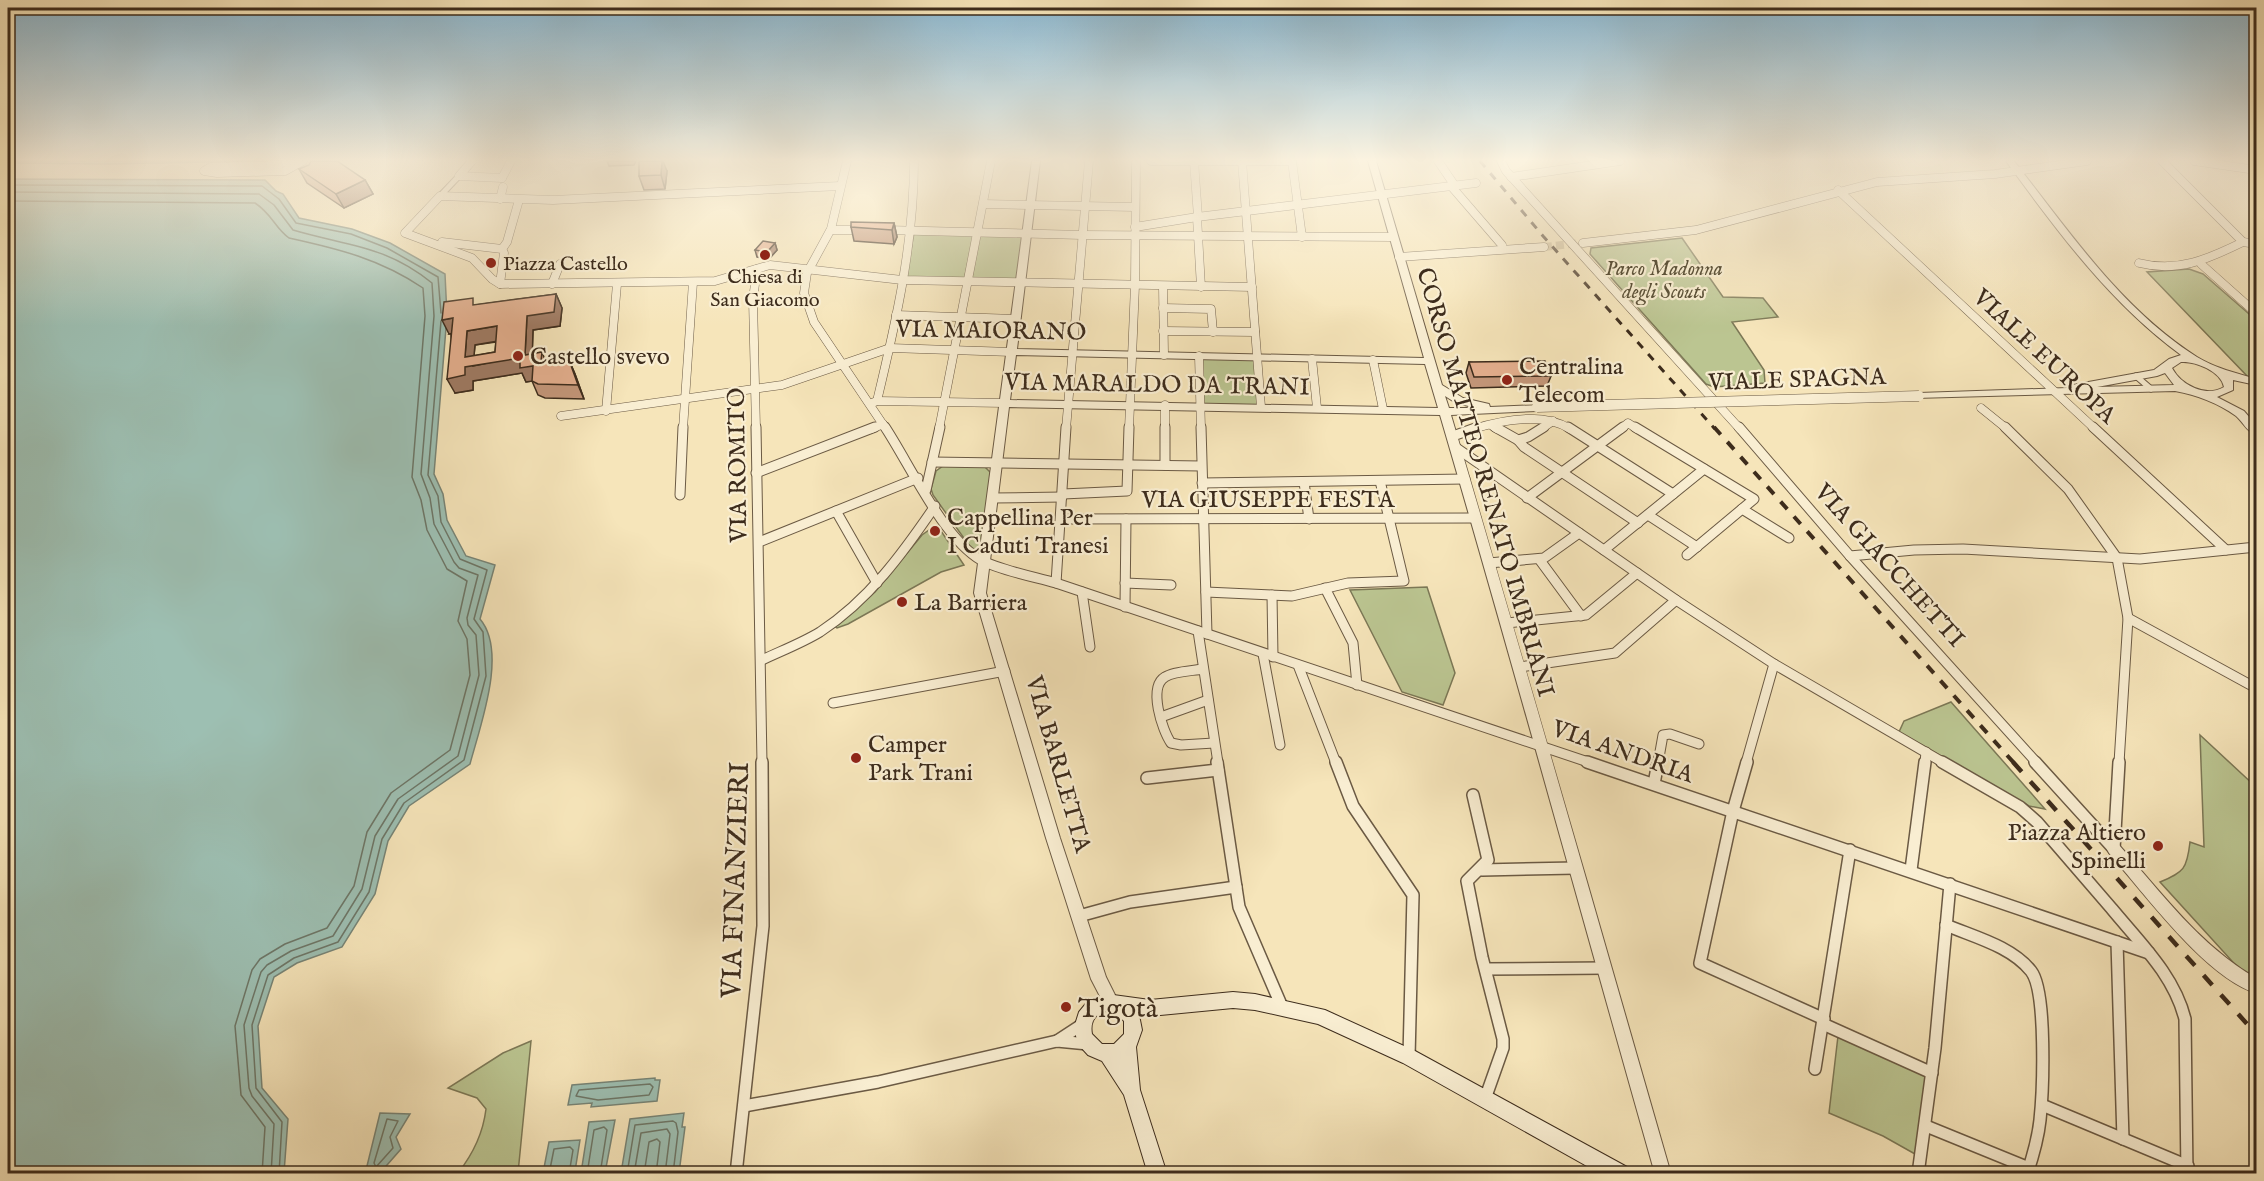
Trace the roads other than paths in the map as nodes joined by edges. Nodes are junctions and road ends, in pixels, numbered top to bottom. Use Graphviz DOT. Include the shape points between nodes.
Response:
graph roads {
  1 [pos="421,216"];
  2 [pos="515,216"];
  3 [pos="834,216"];
  4 [pos="912,216"];
  5 [pos="981,216"];
  6 [pos="1029,216"];
  7 [pos="1084,216"];
  8 [pos="1135,216"];
  9 [pos="1204,216"];
  10 [pos="1247,216"];
  11 [pos="1299,216"];
  12 [pos="1388,216"];
  13 [pos="1478,216"];
  14 [pos="1547,216"];
  15 [pos="1747,216"];
  16 [pos="1866,216"];
  17 [pos="2054,216"];
  18 [pos="2217,216"];
  19 [pos="1197,217"];
  20 [pos="831,230"];
  21 [pos="910,231"];
  22 [pos="1135,231"];
  23 [pos="978,232"];
  24 [pos="1027,233"];
  25 [pos="1679,233"];
  26 [pos="1082,235"];
  27 [pos="1198,235"];
  28 [pos="1249,237"];
  29 [pos="1302,237"];
  30 [pos="1393,237"];
  31 [pos="1569,240"];
  32 [pos="428,241"];
  33 [pos="2243,242"];
  34 [pos="1583,243"];
  35 [pos="2256,244"];
  36 [pos="1544,247"];
  37 [pos="502,249"];
  38 [pos="1450,254"];
  39 [pos="1399,257"];
  40 [pos="2139,263"];
  41 [pos="560,264"];
  42 [pos="2201,264"];
  43 [pos="757,269"];
  44 [pos="810,269"];
  45 [pos="902,280"];
  46 [pos="693,282"];
  47 [pos="968,283"];
  48 [pos="1021,283"];
  49 [pos="500,284"];
  50 [pos="552,284"];
  51 [pos="617,284"];
  52 [pos="1077,284"];
  53 [pos="1135,285"];
  54 [pos="1163,286"];
  55 [pos="1201,287"];
  56 [pos="1252,288"];
  57 [pos="1163,308"];
  58 [pos="2256,313"];
  59 [pos="896,315"];
  60 [pos="960,317"];
  61 [pos="1016,319"];
  62 [pos="1163,331"];
  63 [pos="1213,332"];
  64 [pos="1255,332"];
  65 [pos="2164,338"];
  66 [pos="890,348"];
  67 [pos="955,349"];
  68 [pos="1012,352"];
  69 [pos="1071,352"];
  70 [pos="1132,354"];
  71 [pos="1164,355"];
  72 [pos="1199,356"];
  73 [pos="1256,357"];
  74 [pos="1312,359"];
  75 [pos="1373,360"];
  76 [pos="2195,360"];
  77 [pos="1429,362"];
  78 [pos="842,364"];
  79 [pos="2169,364"];
  80 [pos="2222,373"];
  81 [pos="2136,376"];
  82 [pos="2256,383"];
  83 [pos="1438,387"];
  84 [pos="2151,389"];
  85 [pos="2228,389"];
  86 [pos="755,390"];
  87 [pos="2056,391"];
  88 [pos="2197,392"];
  89 [pos="684,399"];
  90 [pos="873,402"];
  91 [pos="945,403"];
  92 [pos="1005,403"];
  93 [pos="1068,405"];
  94 [pos="1129,405"];
  95 [pos="1165,405"];
  96 [pos="1201,406"];
  97 [pos="1487,406"];
  98 [pos="1261,407"];
  99 [pos="1537,407"];
  100 [pos="1317,408"];
  101 [pos="1981,408"];
  102 [pos="1383,409"];
  103 [pos="1446,410"];
  104 [pos="606,411"];
  105 [pos="1468,412"];
  106 [pos="2240,414"];
  107 [pos="561,417"];
  108 [pos="1556,421"];
  109 [pos="883,424"];
  110 [pos="1491,425"];
  111 [pos="2256,431"];
  112 [pos="1518,440"];
  113 [pos="1454,441"];
  114 [pos="1597,446"];
  115 [pos="932,462"];
  116 [pos="996,463"];
  117 [pos="1065,465"];
  118 [pos="1128,465"];
  119 [pos="1165,465"];
  120 [pos="1201,466"];
  121 [pos="1704,469"];
  122 [pos="1562,472"];
  123 [pos="756,473"];
  124 [pos="918,478"];
  125 [pos="1465,479"];
  126 [pos="1380,481"];
  127 [pos="1304,482"];
  128 [pos="1202,483"];
  129 [pos="926,490"];
  130 [pos="1673,494"];
  131 [pos="680,495"];
  132 [pos="1063,495"];
  133 [pos="992,498"];
  134 [pos="1527,498"];
  135 [pos="935,506"];
  136 [pos="1742,509"];
  137 [pos="836,511"];
  138 [pos="1648,515"];
  139 [pos="1390,518"];
  140 [pos="1476,518"];
  141 [pos="1061,519"];
  142 [pos="1126,519"];
  143 [pos="1204,519"];
  144 [pos="1309,519"];
  145 [pos="1638,523"];
  146 [pos="1579,533"];
  147 [pos="1789,538"];
  148 [pos="759,542"];
  149 [pos="1697,546"];
  150 [pos="2256,547"];
  151 [pos="1604,550"];
  152 [pos="2226,550"];
  153 [pos="1687,555"];
  154 [pos="1851,556"];
  155 [pos="2117,558"];
  156 [pos="1539,559"];
  157 [pos="983,561"];
  158 [pos="1489,563"];
  159 [pos="1637,573"];
  160 [pos="877,583"];
  161 [pos="1056,583"];
  162 [pos="1125,583"];
  163 [pos="1172,585"];
  164 [pos="1325,588"];
  165 [pos="1082,592"];
  166 [pos="1206,592"];
  167 [pos="1272,595"];
  168 [pos="1676,600"];
  169 [pos="1125,607"];
  170 [pos="1581,616"];
  171 [pos="2128,618"];
  172 [pos="1507,623"];
  173 [pos="1202,633"];
  174 [pos="1090,647"];
  175 [pos="1268,655"];
  176 [pos="762,660"];
  177 [pos="1774,664"];
  178 [pos="1298,665"];
  179 [pos="1520,667"];
  180 [pos="1203,669"];
  181 [pos="1005,671"];
  182 [pos="1357,685"];
  183 [pos="2256,688"];
  184 [pos="1208,700"];
  185 [pos="834,704"];
  186 [pos="1161,717"];
  187 [pos="1215,743"];
  188 [pos="1699,744"];
  189 [pos="1280,745"];
  190 [pos="1540,745"];
  191 [pos="1926,752"];
  192 [pos="1218,770"];
  193 [pos="1147,778"];
  194 [pos="1654,784"];
  195 [pos="1473,795"];
  196 [pos="1733,811"];
  197 [pos="2114,849"];
  198 [pos="1850,850"];
  199 [pos="1576,868"];
  200 [pos="1482,870"];
  201 [pos="1911,870"];
  202 [pos="1950,884"];
  203 [pos="1236,887"];
  204 [pos="1078,916"];
  205 [pos="1946,925"];
  206 [pos="2117,942"];
  207 [pos="2149,953"];
  208 [pos="1605,968"];
  209 [pos="1485,969"];
  210 [pos="2256,986"];
  211 [pos="1108,1005"];
  212 [pos="1282,1007"];
  213 [pos="1150,1008"];
  214 [pos="1823,1021"];
  215 [pos="1083,1023"];
  216 [pos="1133,1023"];
  217 [pos="1057,1041"];
  218 [pos="1088,1044"];
  219 [pos="1127,1045"];
  220 [pos="1107,1053"];
  221 [pos="1409,1057"];
  222 [pos="1815,1069"];
  223 [pos="1932,1073"];
  224 [pos="1131,1090"];
  225 [pos="1485,1099"];
  226 [pos="2042,1104"];
  227 [pos="744,1106"];
  228 [pos="1926,1126"];
  229 [pos="2123,1139"];
  230 [pos="2188,1170"];
  231 [pos="2028,1171"];
  232 [pos="736,1173"];
  233 [pos="1158,1173"];
  234 [pos="1620,1173"];
  235 [pos="1664,1173"];
  236 [pos="1918,1173"];
  1 -- 32 [label="street" via="405,233"];
  2 -- 37 [label="street"];
  3 -- 20 [label="street"];
  4 -- 21 [label="street"];
  5 -- 23 [label="street"];
  6 -- 24 [label="street, VIA BARLETTA"];
  7 -- 26 [label="street"];
  8 -- 22 [label="street"];
  9 -- 19 [label="street"];
  10 -- 28 [label="street"];
  11 -- 29 [label="street"];
  12 -- 30 [label="street, CORSO MATTEO RENATO IMBRIANI"];
  13 -- 38 [label="street" via="1502,245"];
  14 -- 31 [label="street, VIA GIACCHETTI"];
  15 -- 25 [label="street"];
  16 -- 87 [label="street, VIALE EUROPA"];
  17 -- 65 [label="street" via="2111,286"];
  18 -- 33 [label="street"];
  19 -- 22 [label="street"];
  19 -- 27 [label="street"];
  20 -- 21 [label="street"];
  20 -- 44 [label="street"];
  21 -- 23 [label="street"];
  21 -- 45 [label="street"];
  22 -- 26 [label="street"];
  22 -- 27 [label="street"];
  22 -- 53 [label="street"];
  23 -- 24 [label="street"];
  23 -- 47 [label="street"];
  24 -- 26 [label="street"];
  24 -- 48 [label="street, VIA BARLETTA"];
  25 -- 31 [label="street" via="1649,231"];
  25 -- 34 [label="street"];
  26 -- 52 [label="street"];
  27 -- 28 [label="street"];
  27 -- 55 [label="street"];
  28 -- 29 [label="street"];
  28 -- 56 [label="street"];
  29 -- 30 [label="street"];
  30 -- 39 [label="street, CORSO MATTEO RENATO IMBRIANI"];
  31 -- 154 [label="street, VIA GIACCHETTI" via="1699,381"];
  32 -- 37 [label="street"];
  32 -- 49 [label="street" via="472,258 491,280"];
  33 -- 35 [label="street"];
  33 -- 42 [label="street"];
  36 -- 38 [label="street"];
  37 -- 49 [label="street"];
  38 -- 39 [label="street"];
  39 -- 77 [label="street, CORSO MATTEO RENATO IMBRIANI"];
  40 -- 42 [label="street" via="2157,268"];
  41 -- 50 [label="street"];
  42 -- 58 [label="street"];
  43 -- 44 [label="street"];
  43 -- 46 [label="street" via="718,281"];
  43 -- 86 [label="street, VIA ROMITO" via="753,296"];
  44 -- 45 [label="street"];
  44 -- 78 [label="street" via="803,283 804,301"];
  45 -- 47 [label="street"];
  45 -- 59 [label="street"];
  46 -- 51 [label="street"];
  46 -- 89 [label="street"];
  47 -- 48 [label="street"];
  47 -- 60 [label="street"];
  48 -- 52 [label="street"];
  48 -- 61 [label="street, VIA BARLETTA"];
  49 -- 50 [label="street"];
  50 -- 51 [label="street"];
  51 -- 104 [label="street"];
  52 -- 53 [label="street"];
  52 -- 69 [label="street"];
  53 -- 54 [label="street"];
  53 -- 70 [label="street"];
  54 -- 55 [label="street"];
  54 -- 57 [label="street"];
  55 -- 56 [label="street"];
  56 -- 64 [label="street"];
  57 -- 62 [label="street"];
  57 -- 63 [label="street" via="1211,309"];
  59 -- 60 [label="street"];
  59 -- 66 [label="street"];
  60 -- 61 [label="street"];
  60 -- 67 [label="street"];
  61 -- 68 [label="street, VIA BARLETTA"];
  62 -- 63 [label="street"];
  62 -- 71 [label="street"];
  63 -- 64 [label="street"];
  64 -- 73 [label="street"];
  65 -- 76 [label="street"];
  65 -- 79 [label="street" via="2171,352"];
  66 -- 67 [label="street, VIA MAIORANO"];
  66 -- 78 [label="street, VIA MAIORANO"];
  66 -- 90 [label="street"];
  67 -- 68 [label="street, VIA MAIORANO"];
  67 -- 91 [label="street"];
  68 -- 69 [label="street, VIA MAIORANO"];
  68 -- 92 [label="street, VIA BARLETTA"];
  69 -- 70 [label="street, VIA MAIORANO"];
  69 -- 93 [label="street"];
  70 -- 71 [label="street, VIA MAIORANO"];
  70 -- 94 [label="street"];
  71 -- 72 [label="street, VIA MAIORANO"];
  72 -- 73 [label="street, VIA MAIORANO"];
  72 -- 96 [label="street"];
  73 -- 74 [label="street, VIA MAIORANO"];
  73 -- 98 [label="street"];
  74 -- 75 [label="street, VIA MAIORANO"];
  74 -- 100 [label="street"];
  75 -- 77 [label="street, VIA MAIORANO"];
  75 -- 102 [label="street"];
  76 -- 79 [label="street, VIALE SPAGNA" via="2180,358"];
  76 -- 80 [label="street"];
  77 -- 83 [label="street, CORSO MATTEO RENATO IMBRIANI"];
  78 -- 86 [label="street, VIA MAIORANO"];
  78 -- 90 [label="street"];
  79 -- 81 [label="street, VIALE SPAGNA" via="2157,373"];
  79 -- 88 [label="street" via="2172,378"];
  80 -- 82 [label="street"];
  80 -- 85 [label="street" via="2229,382"];
  81 -- 84 [label="street"];
  81 -- 87 [label="street, VIALE SPAGNA"];
  82 -- 85 [label="street, VIALE SPAGNA"];
  83 -- 97 [label="street, VIALE SPAGNA" via="1460,401"];
  83 -- 103 [label="street, CORSO MATTEO RENATO IMBRIANI"];
  84 -- 87 [label="street, VIALE SPAGNA"];
  84 -- 88 [label="street, VIALE SPAGNA"];
  85 -- 88 [label="street, VIALE SPAGNA" via="2214,394"];
  85 -- 106 [label="street"];
  86 -- 89 [label="street, VIA MAIORANO"];
  86 -- 123 [label="street, VIA ROMITO"];
  87 -- 99 [label="street, VIALE SPAGNA, bridge"];
  87 -- 152 [label="street, VIALE EUROPA"];
  88 -- 106 [label="street"];
  89 -- 104 [label="street, VIA MAIORANO"];
  89 -- 131 [label="street"];
  90 -- 91 [label="street, VIA MARALDO DA TRANI"];
  90 -- 109 [label="street"];
  91 -- 92 [label="street, VIA MARALDO DA TRANI"];
  91 -- 115 [label="street"];
  92 -- 93 [label="street, VIA MARALDO DA TRANI"];
  92 -- 116 [label="street, VIA BARLETTA"];
  93 -- 94 [label="street, VIA MARALDO DA TRANI"];
  93 -- 117 [label="street"];
  94 -- 95 [label="street, VIA MARALDO DA TRANI"];
  94 -- 118 [label="street"];
  95 -- 96 [label="street, VIA MARALDO DA TRANI"];
  95 -- 119 [label="street"];
  96 -- 98 [label="street, VIA MARALDO DA TRANI"];
  96 -- 120 [label="street"];
  97 -- 99 [label="street, VIALE SPAGNA"];
  97 -- 103 [label="street, VIALE SPAGNA" via="1456,405"];
  98 -- 100 [label="street, VIA MARALDO DA TRANI"];
  99 -- 105 [label="street, VIALE SPAGNA"];
  100 -- 102 [label="street, VIA MARALDO DA TRANI"];
  101 -- 155 [label="street" via="2068,489"];
  102 -- 103 [label="street, VIA MARALDO DA TRANI"];
  103 -- 105 [label="street, VIALE SPAGNA"];
  103 -- 113 [label="street, CORSO MATTEO RENATO IMBRIANI"];
  104 -- 107 [label="street, VIA MAIORANO"];
  105 -- 113 [label="street" via="1457,420"];
  106 -- 111 [label="street"];
  108 -- 110 [label="street"];
  108 -- 112 [label="street"];
  108 -- 114 [label="street"];
  109 -- 123 [label="street"];
  109 -- 124 [label="street"];
  110 -- 112 [label="street"];
  110 -- 113 [label="street"];
  112 -- 122 [label="street"];
  113 -- 125 [label="street, CORSO MATTEO RENATO IMBRIANI"];
  113 -- 134 [label="street"];
  114 -- 121 [label="street" via="1628,423"];
  114 -- 122 [label="street"];
  114 -- 130 [label="street"];
  115 -- 116 [label="street"];
  115 -- 129 [label="street"];
  116 -- 117 [label="street"];
  116 -- 133 [label="street, VIA BARLETTA"];
  117 -- 118 [label="street"];
  117 -- 132 [label="street"];
  118 -- 119 [label="street"];
  118 -- 132 [label="street" via="1127,491"];
  119 -- 120 [label="street"];
  120 -- 128 [label="street"];
  121 -- 130 [label="street"];
  121 -- 136 [label="street" via="1754,499"];
  122 -- 134 [label="street"];
  122 -- 145 [label="street"];
  123 -- 148 [label="street, VIA ROMITO"];
  124 -- 129 [label="street"];
  124 -- 137 [label="street"];
  125 -- 126 [label="street"];
  125 -- 140 [label="street, CORSO MATTEO RENATO IMBRIANI"];
  126 -- 127 [label="street"];
  126 -- 139 [label="street"];
  127 -- 128 [label="street"];
  127 -- 144 [label="street"];
  128 -- 143 [label="street"];
  129 -- 135 [label="street"];
  130 -- 138 [label="street"];
  132 -- 133 [label="street"];
  132 -- 141 [label="street"];
  133 -- 157 [label="street, VIA BARLETTA"];
  134 -- 146 [label="street"];
  135 -- 157 [label="street" via="962,544"];
  135 -- 160 [label="street"];
  136 -- 147 [label="street"];
  136 -- 149 [label="street"];
  137 -- 148 [label="street"];
  137 -- 160 [label="street"];
  138 -- 145 [label="street"];
  138 -- 149 [label="street"];
  139 -- 140 [label="street, VIA GIUSEPPE FESTA"];
  139 -- 144 [label="street, VIA GIUSEPPE FESTA"];
  139 -- 164 [label="street" via="1404,581"];
  140 -- 158 [label="street, CORSO MATTEO RENATO IMBRIANI"];
  141 -- 142 [label="street, VIA GIUSEPPE FESTA"];
  141 -- 161 [label="street"];
  142 -- 143 [label="street, VIA GIUSEPPE FESTA"];
  142 -- 162 [label="street"];
  143 -- 144 [label="street, VIA GIUSEPPE FESTA"];
  143 -- 166 [label="street"];
  145 -- 151 [label="street"];
  146 -- 151 [label="street"];
  146 -- 156 [label="street"];
  148 -- 176 [label="street, VIA ROMITO"];
  149 -- 153 [label="street"];
  150 -- 152 [label="street"];
  151 -- 159 [label="street"];
  152 -- 155 [label="street"];
  154 -- 155 [label="street" via="1963,549"];
  154 -- 197 [label="street, VIA GIACCHETTI"];
  155 -- 171 [label="street"];
  156 -- 158 [label="street"];
  156 -- 170 [label="street"];
  157 -- 161 [label="street, VIA ANDRIA"];
  157 -- 181 [label="street, VIA BARLETTA" via="982,603"];
  158 -- 172 [label="street, CORSO MATTEO RENATO IMBRIANI"];
  159 -- 168 [label="street"];
  159 -- 170 [label="street"];
  160 -- 176 [label="street" via="827,627"];
  161 -- 165 [label="street, VIA ANDRIA"];
  162 -- 163 [label="street"];
  162 -- 169 [label="street"];
  164 -- 167 [label="street" via="1299,595"];
  164 -- 182 [label="street" via="1353,643"];
  165 -- 169 [label="street, VIA ANDRIA"];
  165 -- 174 [label="street"];
  166 -- 167 [label="street"];
  166 -- 173 [label="street"];
  167 -- 175 [label="street"];
  168 -- 177 [label="street"];
  168 -- 179 [label="street" via="1615,653"];
  169 -- 173 [label="street, VIA ANDRIA"];
  170 -- 172 [label="street"];
  171 -- 183 [label="street"];
  171 -- 197 [label="street"];
  172 -- 179 [label="street, CORSO MATTEO RENATO IMBRIANI"];
  173 -- 175 [label="street, VIA ANDRIA"];
  173 -- 180 [label="street"];
  175 -- 178 [label="street, VIA ANDRIA"];
  175 -- 189 [label="street"];
  176 -- 227 [label="street, VIA FINANZIERI" via="763,926"];
  177 -- 191 [label="street"];
  177 -- 196 [label="street"];
  178 -- 182 [label="street, VIA ANDRIA"];
  178 -- 221 [label="street" via="1349,796 1413,895"];
  179 -- 190 [label="street, CORSO MATTEO RENATO IMBRIANI"];
  180 -- 184 [label="street"];
  180 -- 186 [label="street" via="1177,672 1160,680 1156,688"];
  181 -- 185 [label="street"];
  181 -- 204 [label="street, VIA BARLETTA"];
  182 -- 190 [label="street, VIA ANDRIA"];
  184 -- 186 [label="street"];
  184 -- 187 [label="street"];
  186 -- 187 [label="street" via="1171,743"];
  187 -- 192 [label="street"];
  188 -- 194 [label="street" via="1663,735"];
  190 -- 194 [label="street, VIA ANDRIA"];
  190 -- 199 [label="street, CORSO MATTEO RENATO IMBRIANI"];
  191 -- 201 [label="street"];
  191 -- 207 [label="street" via="2030,815"];
  192 -- 193 [label="street"];
  192 -- 203 [label="street"];
  194 -- 196 [label="street, VIA ANDRIA"];
  195 -- 200 [label="street" via="1488,860"];
  196 -- 198 [label="street, VIA ANDRIA"];
  196 -- 214 [label="street" via="1700,963"];
  197 -- 210 [label="street, VIA GIACCHETTI" via="2217,961"];
  198 -- 201 [label="street, VIA ANDRIA"];
  198 -- 214 [label="street"];
  199 -- 200 [label="street"];
  199 -- 208 [label="street, CORSO MATTEO RENATO IMBRIANI"];
  200 -- 209 [label="street" via="1471,874 1467,881"];
  201 -- 202 [label="street, VIA ANDRIA"];
  202 -- 205 [label="street"];
  202 -- 206 [label="street, VIA ANDRIA"];
  203 -- 204 [label="street" via="1130,902"];
  203 -- 212 [label="street" via="1243,916"];
  204 -- 211 [label="street, VIA BARLETTA"];
  205 -- 223 [label="street"];
  205 -- 226 [label="street" via="2010,955 2036,978 2040,998"];
  206 -- 207 [label="street, VIA ANDRIA"];
  206 -- 229 [label="street"];
  207 -- 230 [label="street" via="2171,983 2185,1019"];
  208 -- 209 [label="street"];
  208 -- 235 [label="street, CORSO MATTEO RENATO IMBRIANI"];
  209 -- 225 [label="street" via="1503,1039"];
  211 -- 213 [label="main road"];
  211 -- 215 [label="main road, VIA BARLETTA" via="1089,1011"];
  211 -- 216 [label="main road" via="1131,1016"];
  212 -- 213 [label="main road" via="1233,1000"];
  212 -- 221 [label="main road" via="1337,1022"];
  213 -- 216 [label="main road"];
  214 -- 222 [label="street"];
  214 -- 223 [label="street"];
  215 -- 217 [label="street"];
  215 -- 218 [label="main road"];
  216 -- 219 [label="main road"];
  217 -- 218 [label="street"];
  217 -- 227 [label="street" via="878,1082"];
  218 -- 220 [label="main road"];
  219 -- 220 [label="main road"];
  219 -- 224 [label="main road"];
  220 -- 224 [label="main road"];
  221 -- 225 [label="main road"];
  223 -- 228 [label="street"];
  224 -- 233 [label="main road"];
  225 -- 234 [label="main road"];
  226 -- 229 [label="street"];
  226 -- 231 [label="street"];
  227 -- 232 [label="street, VIA FINANZIERI"];
  228 -- 231 [label="street"];
  228 -- 236 [label="street"];
  229 -- 230 [label="street"];
}
